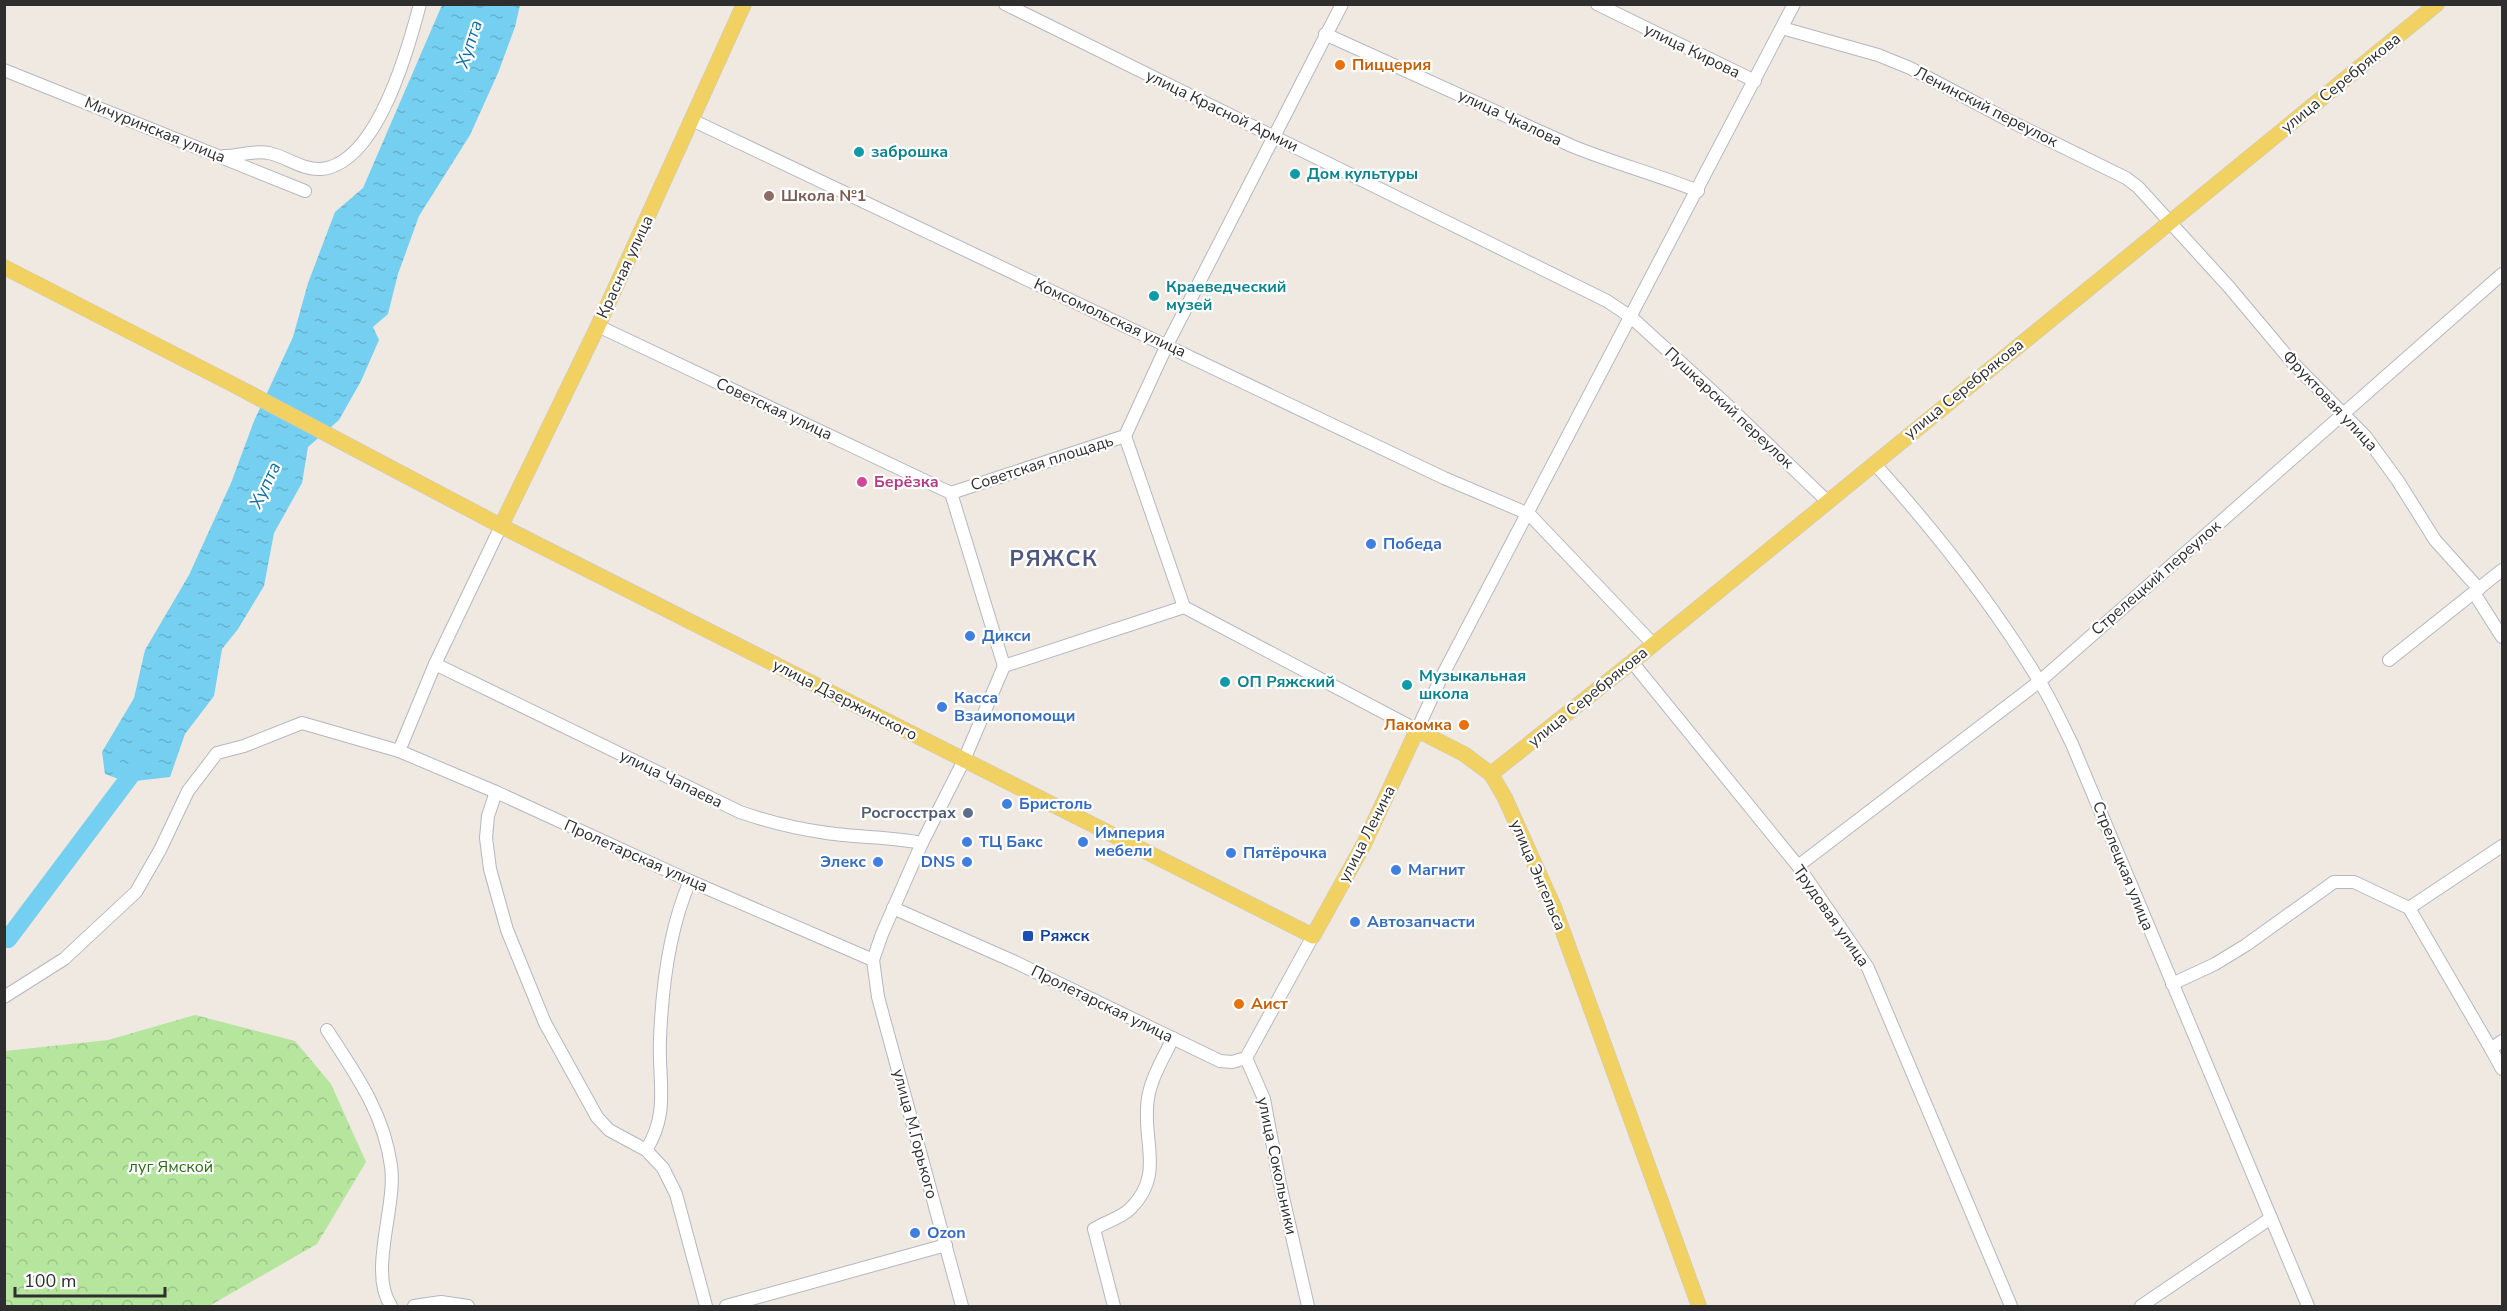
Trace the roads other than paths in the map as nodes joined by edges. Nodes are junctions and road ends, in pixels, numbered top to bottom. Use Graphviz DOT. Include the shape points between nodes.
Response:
graph roads {
  1 [pos="420,4"];
  2 [pos="744,4"];
  3 [pos="1005,4"];
  4 [pos="1342,4"];
  5 [pos="1597,4"];
  6 [pos="1794,4"];
  7 [pos="2437,4"];
  8 [pos="1782,28"];
  9 [pos="1325,34"];
  10 [pos="4,70"];
  11 [pos="1755,81"];
  12 [pos="692,120"];
  13 [pos="1274,137"];
  14 [pos="219,155"];
  15 [pos="305,191"];
  16 [pos="1698,191"];
  17 [pos="2170,222"];
  18 [pos="4,267"];
  19 [pos="2502,274"];
  20 [pos="1631,317"];
  21 [pos="598,326"];
  22 [pos="1167,345"];
  23 [pos="2343,414"];
  24 [pos="1125,436"];
  25 [pos="1874,463"];
  26 [pos="951,493"];
  27 [pos="1827,501"];
  28 [pos="1528,514"];
  29 [pos="501,526"];
  30 [pos="2502,570"];
  31 [pos="2476,591"];
  32 [pos="1184,607"];
  33 [pos="2502,637"];
  34 [pos="1653,644"];
  35 [pos="2389,660"];
  36 [pos="1632,662"];
  37 [pos="435,664"];
  38 [pos="1004,666"];
  39 [pos="2040,681"];
  40 [pos="1417,730"];
  41 [pos="399,751"];
  42 [pos="964,760"];
  43 [pos="1491,774"];
  44 [pos="496,792"];
  45 [pos="922,843"];
  46 [pos="2502,846"];
  47 [pos="1798,866"];
  48 [pos="690,881"];
  49 [pos="893,908"];
  50 [pos="2409,908"];
  51 [pos="1313,936"];
  52 [pos="873,960"];
  53 [pos="2172,984"];
  54 [pos="4,997"];
  55 [pos="327,1030"];
  56 [pos="1173,1038"];
  57 [pos="2502,1041"];
  58 [pos="2491,1049"];
  59 [pos="1246,1058"];
  60 [pos="2502,1069"];
  61 [pos="646,1150"];
  62 [pos="2271,1218"];
  63 [pos="946,1245"];
  64 [pos="391,1306"];
  65 [pos="414,1306"];
  66 [pos="468,1306"];
  67 [pos="706,1306"];
  68 [pos="726,1306"];
  69 [pos="962,1306"];
  70 [pos="1114,1306"];
  71 [pos="1308,1306"];
  72 [pos="1699,1306"];
  73 [pos="2011,1306"];
  74 [pos="2141,1306"];
  75 [pos="2308,1306"];
  1 -- 14 [label="street" via="397,78 373,129 347,159 321,169 260,152"];
  2 -- 12 [label="main road, Красная улица"];
  3 -- 13 [label="street, улица Красной Армии"];
  4 -- 9 [label="street"];
  5 -- 11 [label="street, улица Кирова"];
  6 -- 8 [label="street"];
  7 -- 17 [label="main road, улица Серебрякова"];
  8 -- 11 [label="street"];
  8 -- 17 [label="street, Ленинский переулок" via="1910,68 2126,178"];
  9 -- 13 [label="street"];
  9 -- 16 [label="street, улица Чкалова" via="1605,160"];
  10 -- 14 [label="street, Мичуринская улица"];
  11 -- 16 [label="street"];
  12 -- 21 [label="main road, Красная улица"];
  12 -- 22 [label="street, Комсомольская улица"];
  13 -- 20 [label="street, улица Красной Армии" via="1607,301"];
  13 -- 22 [label="street"];
  14 -- 15 [label="street, Мичуринская улица"];
  16 -- 20 [label="street"];
  17 -- 23 [label="street, Фруктовая улица" via="2292,362"];
  17 -- 25 [label="main road, улица Серебрякова"];
  18 -- 29 [label="main road, улица Дзержинского"];
  19 -- 23 [label="street, Стрелецкий переулок"];
  20 -- 27 [label="street, Пушкарский переулок"];
  20 -- 28 [label="street"];
  21 -- 26 [label="street, Советская улица"];
  21 -- 29 [label="main road, Красная улица"];
  22 -- 24 [label="street"];
  22 -- 28 [label="street, Комсомольская улица" via="1444,478"];
  23 -- 31 [label="street, Фруктовая улица" via="2366,437 2435,540"];
  23 -- 39 [label="street, Стрелецкий переулок"];
  24 -- 26 [label="street, Советская площадь"];
  24 -- 32 [label="street, Советская площадь"];
  25 -- 27 [label="main road, улица Серебрякова"];
  25 -- 39 [label="street, Стрелецкая улица" via="1932,529"];
  26 -- 38 [label="street, Советская площадь"];
  27 -- 34 [label="main road, улица Серебрякова"];
  28 -- 34 [label="street"];
  28 -- 40 [label="street"];
  29 -- 37 [label="street"];
  29 -- 42 [label="main road, улица Дзержинского"];
  30 -- 31 [label="street"];
  31 -- 33 [label="street, Фруктовая улица"];
  31 -- 35 [label="street"];
  32 -- 38 [label="street"];
  32 -- 40 [label="street, улица Энгельса"];
  34 -- 36 [label="main road, улица Серебрякова"];
  36 -- 43 [label="main road, улица Серебрякова"];
  36 -- 47 [label="street, Трудовая улица"];
  37 -- 41 [label="street"];
  37 -- 45 [label="street, улица Чапаева" via="740,812 822,832"];
  38 -- 42 [label="street"];
  39 -- 47 [label="street, Стрелецкий переулок"];
  39 -- 53 [label="street, Стрелецкая улица" via="2072,744"];
  40 -- 43 [label="main road, улица Энгельса" via="1464,754"];
  40 -- 51 [label="main road, улица Ленина" via="1364,844"];
  41 -- 44 [label="street, Пролетарская улица"];
  41 -- 54 [label="street, Пролетарская улица" via="302,723 216,753 188,791 136,892 64,959"];
  42 -- 45 [label="street"];
  42 -- 51 [label="main road, улица Дзержинского"];
  43 -- 72 [label="main road, улица Энгельса" via="1554,907"];
  44 -- 48 [label="street, Пролетарская улица"];
  44 -- 61 [label="street" via="486,838 490,868 507,930 545,1023 597,1117 609,1130"];
  45 -- 49 [label="street"];
  46 -- 50 [label="street"];
  47 -- 73 [label="street, Трудовая улица" via="1868,968"];
  48 -- 52 [label="street, Пролетарская улица"];
  48 -- 61 [label="street" via="679,906 663,998 661,1112 657,1134"];
  49 -- 52 [label="street"];
  49 -- 56 [label="street, Пролетарская улица"];
  50 -- 53 [label="street" via="2354,882 2334,882 2246,945"];
  50 -- 58 [label="street"];
  51 -- 59 [label="street"];
  52 -- 63 [label="street, улица М.Горького" via="878,998"];
  53 -- 62 [label="street, Стрелецкая улица"];
  55 -- 64 [label="street" via="371,1097 387,1143 393,1188 385,1234 383,1282"];
  56 -- 59 [label="street, Пролетарская улица" via="1220,1061"];
  56 -- 70 [label="street" via="1148,1098 1150,1181 1130,1209 1094,1228"];
  57 -- 58 [label="street"];
  58 -- 60 [label="street"];
  59 -- 71 [label="street, улица Сокольники" via="1264,1099"];
  61 -- 67 [label="street" via="663,1168 676,1194"];
  62 -- 74 [label="street"];
  62 -- 75 [label="street, Стрелецкая улица"];
  63 -- 68 [label="street"];
  63 -- 69 [label="street, улица М.Горького"];
  65 -- 66 [label="street" via="441,1302"];
}
